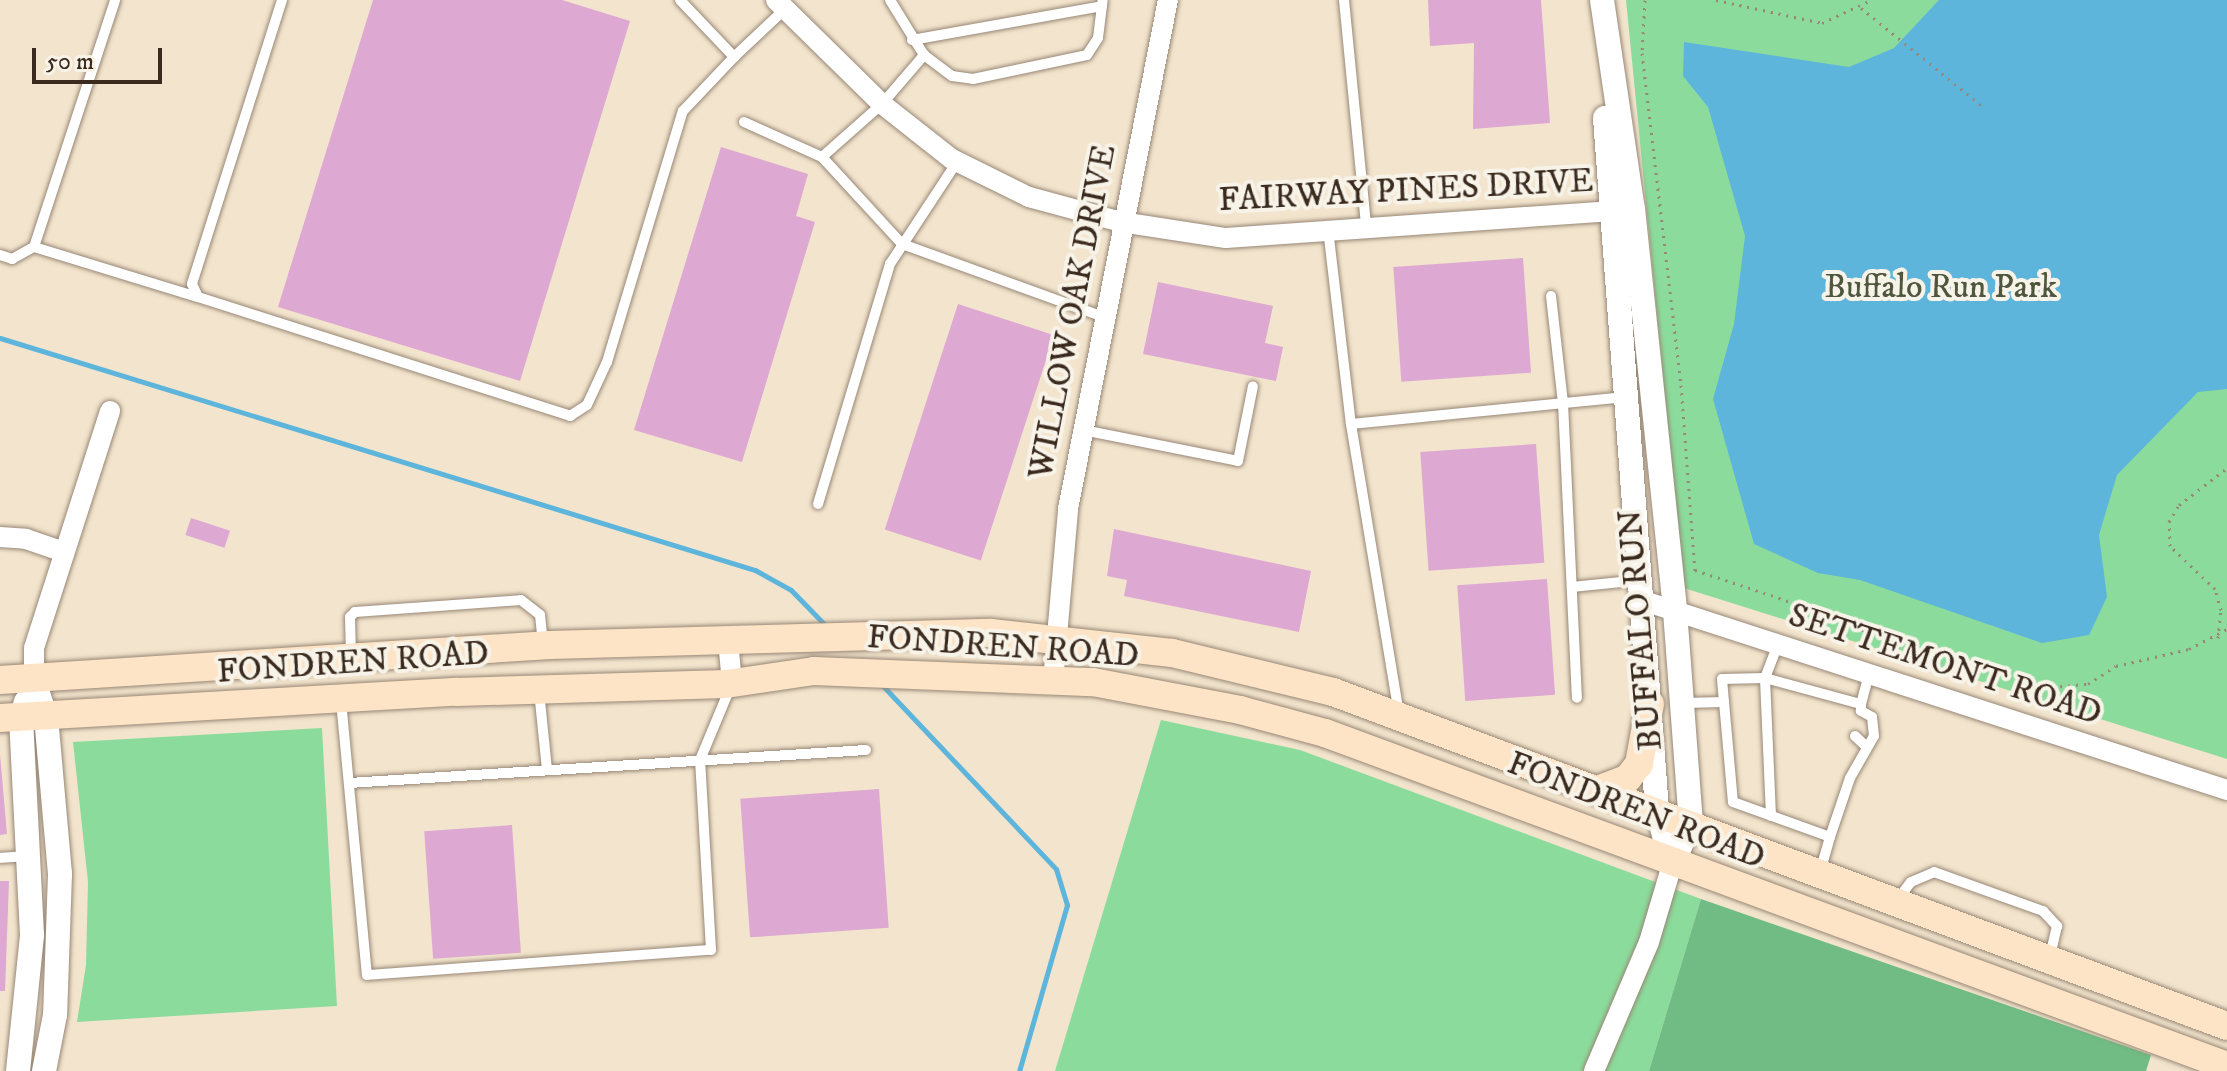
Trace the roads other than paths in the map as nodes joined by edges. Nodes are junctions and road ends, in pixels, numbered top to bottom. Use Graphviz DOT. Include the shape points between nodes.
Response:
graph roads {
  1 [pos="115,0"];
  2 [pos="282,0"];
  3 [pos="680,0"];
  4 [pos="890,0"];
  5 [pos="1168,0"];
  6 [pos="1344,0"];
  7 [pos="1599,0"];
  8 [pos="1102,3"];
  9 [pos="781,5"];
  10 [pos="912,40"];
  11 [pos="924,55"];
  12 [pos="734,57"];
  13 [pos="882,104"];
  14 [pos="744,122"];
  15 [pos="822,157"];
  16 [pos="957,162"];
  17 [pos="1623,211"];
  18 [pos="1121,222"];
  19 [pos="1366,225"];
  20 [pos="1328,228"];
  21 [pos="902,244"];
  22 [pos="34,247"];
  23 [pos="0,255"];
  24 [pos="1551,296"];
  25 [pos="198,297"];
  26 [pos="1104,317"];
  27 [pos="1253,386"];
  28 [pos="1628,397"];
  29 [pos="1563,403"];
  30 [pos="110,411"];
  31 [pos="1351,424"];
  32 [pos="1083,430"];
  33 [pos="818,504"];
  34 [pos="0,537"];
  35 [pos="64,552"];
  36 [pos="1572,587"];
  37 [pos="1643,591"];
  38 [pos="1675,611"];
  39 [pos="1057,638"];
  40 [pos="728,640"];
  41 [pos="1778,644"];
  42 [pos="534,646"];
  43 [pos="351,659"];
  44 [pos="322,661"];
  45 [pos="1869,674"];
  46 [pos="1765,678"];
  47 [pos="0,680"];
  48 [pos="34,681"];
  49 [pos="1053,682"];
  50 [pos="732,683"];
  51 [pos="533,689"];
  52 [pos="1333,692"];
  53 [pos="1577,698"];
  54 [pos="334,699"];
  55 [pos="1682,703"];
  56 [pos="1650,704"];
  57 [pos="1728,708"];
  58 [pos="1859,711"];
  59 [pos="1399,716"];
  60 [pos="22,717"];
  61 [pos="1325,733"];
  62 [pos="1855,736"];
  63 [pos="1867,747"];
  64 [pos="866,750"];
  65 [pos="700,760"];
  66 [pos="547,770"];
  67 [pos="349,783"];
  68 [pos="1600,789"];
  69 [pos="2227,790"];
  70 [pos="1657,809"];
  71 [pos="1771,816"];
  72 [pos="1691,822"];
  73 [pos="1830,837"];
  74 [pos="30,856"];
  75 [pos="0,858"];
  76 [pos="1672,865"];
  77 [pos="1820,871"];
  78 [pos="1897,900"];
  79 [pos="32,935"];
  80 [pos="59,937"];
  81 [pos="1881,941"];
  82 [pos="2049,958"];
  83 [pos="2143,993"];
  84 [pos="2227,1026"];
  85 [pos="2129,1029"];
  86 [pos="2227,1066"];
  87 [pos="18,1071"];
  88 [pos="44,1071"];
  89 [pos="1594,1071"];
  1 -- 22 [label="lane"];
  2 -- 25 [label="lane" via="192,284"];
  3 -- 12 [label="lane"];
  4 -- 10 [label="lane"];
  5 -- 18 [label="street, WILLOW OAK DRIVE"];
  6 -- 19 [label="lane"];
  7 -- 17 [label="street, BUFFALO RUN"];
  8 -- 10 [label="lane"];
  8 -- 11 [label="lane" via="1098,38 1087,55 973,79 952,76"];
  9 -- 12 [label="lane"];
  9 -- 13 [label="street, FAIRWAY PINES DRIVE"];
  10 -- 11 [label="lane"];
  11 -- 13 [label="lane"];
  12 -- 25 [label="lane" via="683,111 607,362 587,405 570,416"];
  13 -- 15 [label="lane"];
  13 -- 16 [label="street, FAIRWAY PINES DRIVE"];
  14 -- 15 [label="lane"];
  15 -- 21 [label="lane"];
  16 -- 18 [label="street, FAIRWAY PINES DRIVE" via="1029,197"];
  16 -- 21 [label="lane"];
  17 -- 19 [label="street, FAIRWAY PINES DRIVE"];
  17 -- 28 [label="street, BUFFALO RUN"];
  17 -- 38 [label="street, BUFFALO RUN"];
  18 -- 20 [label="street, FAIRWAY PINES DRIVE" via="1226,238"];
  18 -- 26 [label="street, WILLOW OAK DRIVE"];
  19 -- 20 [label="street, FAIRWAY PINES DRIVE"];
  20 -- 31 [label="lane"];
  21 -- 26 [label="lane"];
  21 -- 33 [label="lane" via="890,264"];
  22 -- 23 [label="lane" via="12,259"];
  22 -- 25 [label="lane"];
  24 -- 29 [label="lane"];
  26 -- 32 [label="street, WILLOW OAK DRIVE"];
  27 -- 32 [label="lane" via="1238,461"];
  28 -- 29 [label="lane"];
  28 -- 37 [label="street, BUFFALO RUN"];
  29 -- 31 [label="lane"];
  29 -- 36 [label="lane"];
  30 -- 35 [label="street"];
  31 -- 59 [label="lane"];
  32 -- 39 [label="street, WILLOW OAK DRIVE" via="1068,509"];
  34 -- 35 [label="street"];
  35 -- 48 [label="street" via="34,648"];
  36 -- 37 [label="lane"];
  36 -- 53 [label="lane"];
  37 -- 38 [label="street, SETTEMONT ROAD"];
  37 -- 56 [label="street, BUFFALO RUN"];
  38 -- 41 [label="street, SETTEMONT ROAD"];
  38 -- 55 [label="street, BUFFALO RUN"];
  39 -- 40 [label="main road, FONDREN ROAD" via="991,633"];
  39 -- 49 [label="street, WILLOW OAK DRIVE"];
  39 -- 52 [label="main road, FONDREN ROAD" via="1172,653"];
  40 -- 42 [label="main road, FONDREN ROAD"];
  40 -- 50 [label="street"];
  41 -- 45 [label="street, SETTEMONT ROAD"];
  41 -- 46 [label="lane"];
  42 -- 43 [label="main road, FONDREN ROAD"];
  42 -- 43 [label="lane" via="536,607 506,601 355,612 350,617"];
  42 -- 51 [label="main road"];
  43 -- 44 [label="main road, FONDREN ROAD"];
  44 -- 48 [label="main road, FONDREN ROAD"];
  44 -- 54 [label="main road"];
  45 -- 58 [label="lane"];
  45 -- 69 [label="street, SETTEMONT ROAD"];
  46 -- 57 [label="lane" via="1722,679"];
  46 -- 58 [label="lane"];
  46 -- 71 [label="lane" via="1762,734"];
  47 -- 48 [label="main road, FONDREN ROAD"];
  48 -- 60 [label="street"];
  49 -- 50 [label="main road, FONDREN ROAD" via="814,671"];
  49 -- 61 [label="main road, FONDREN ROAD" via="1093,682 1240,710"];
  50 -- 51 [label="main road, FONDREN ROAD"];
  50 -- 65 [label="lane"];
  51 -- 54 [label="main road, FONDREN ROAD"];
  51 -- 66 [label="lane"];
  52 -- 59 [label="main road, FONDREN ROAD"];
  52 -- 61 [label="main road"];
  54 -- 60 [label="main road, FONDREN ROAD"];
  54 -- 67 [label="lane"];
  55 -- 57 [label="lane"];
  55 -- 72 [label="street, BUFFALO RUN"];
  56 -- 68 [label="main road" via="1639,764 1628,778"];
  56 -- 70 [label="street, BUFFALO RUN"];
  57 -- 71 [label="lane" via="1733,802"];
  58 -- 63 [label="lane" via="1872,717 1874,736"];
  59 -- 68 [label="main road, FONDREN ROAD"];
  60 -- 74 [label="street"];
  60 -- 80 [label="street" via="60,874"];
  61 -- 76 [label="main road, FONDREN ROAD"];
  62 -- 63 [label="lane"];
  63 -- 73 [label="lane"];
  64 -- 65 [label="lane"];
  65 -- 66 [label="lane"];
  65 -- 67 [label="lane" via="711,950 367,975"];
  66 -- 67 [label="lane"];
  68 -- 70 [label="main road, FONDREN ROAD"];
  70 -- 72 [label="main road, FONDREN ROAD"];
  70 -- 76 [label="street, BUFFALO RUN"];
  71 -- 73 [label="lane"];
  72 -- 76 [label="street, BUFFALO RUN"];
  72 -- 77 [label="main road, FONDREN ROAD"];
  73 -- 77 [label="lane"];
  74 -- 75 [label="lane"];
  74 -- 79 [label="street"];
  76 -- 81 [label="main road, FONDREN ROAD"];
  76 -- 89 [label="street" via="1649,942"];
  77 -- 78 [label="main road, FONDREN ROAD"];
  78 -- 81 [label="main road"];
  78 -- 82 [label="main road, FONDREN ROAD"];
  78 -- 82 [label="lane" via="1921,874 1954,877 2053,917 2057,926"];
  79 -- 80 [label="street"];
  79 -- 87 [label="street"];
  80 -- 88 [label="street" via="55,1015"];
  81 -- 85 [label="main road, FONDREN ROAD"];
  82 -- 83 [label="main road, FONDREN ROAD"];
  83 -- 84 [label="main road, FONDREN ROAD"];
  83 -- 85 [label="main road"];
  85 -- 86 [label="main road, FONDREN ROAD"];
}
